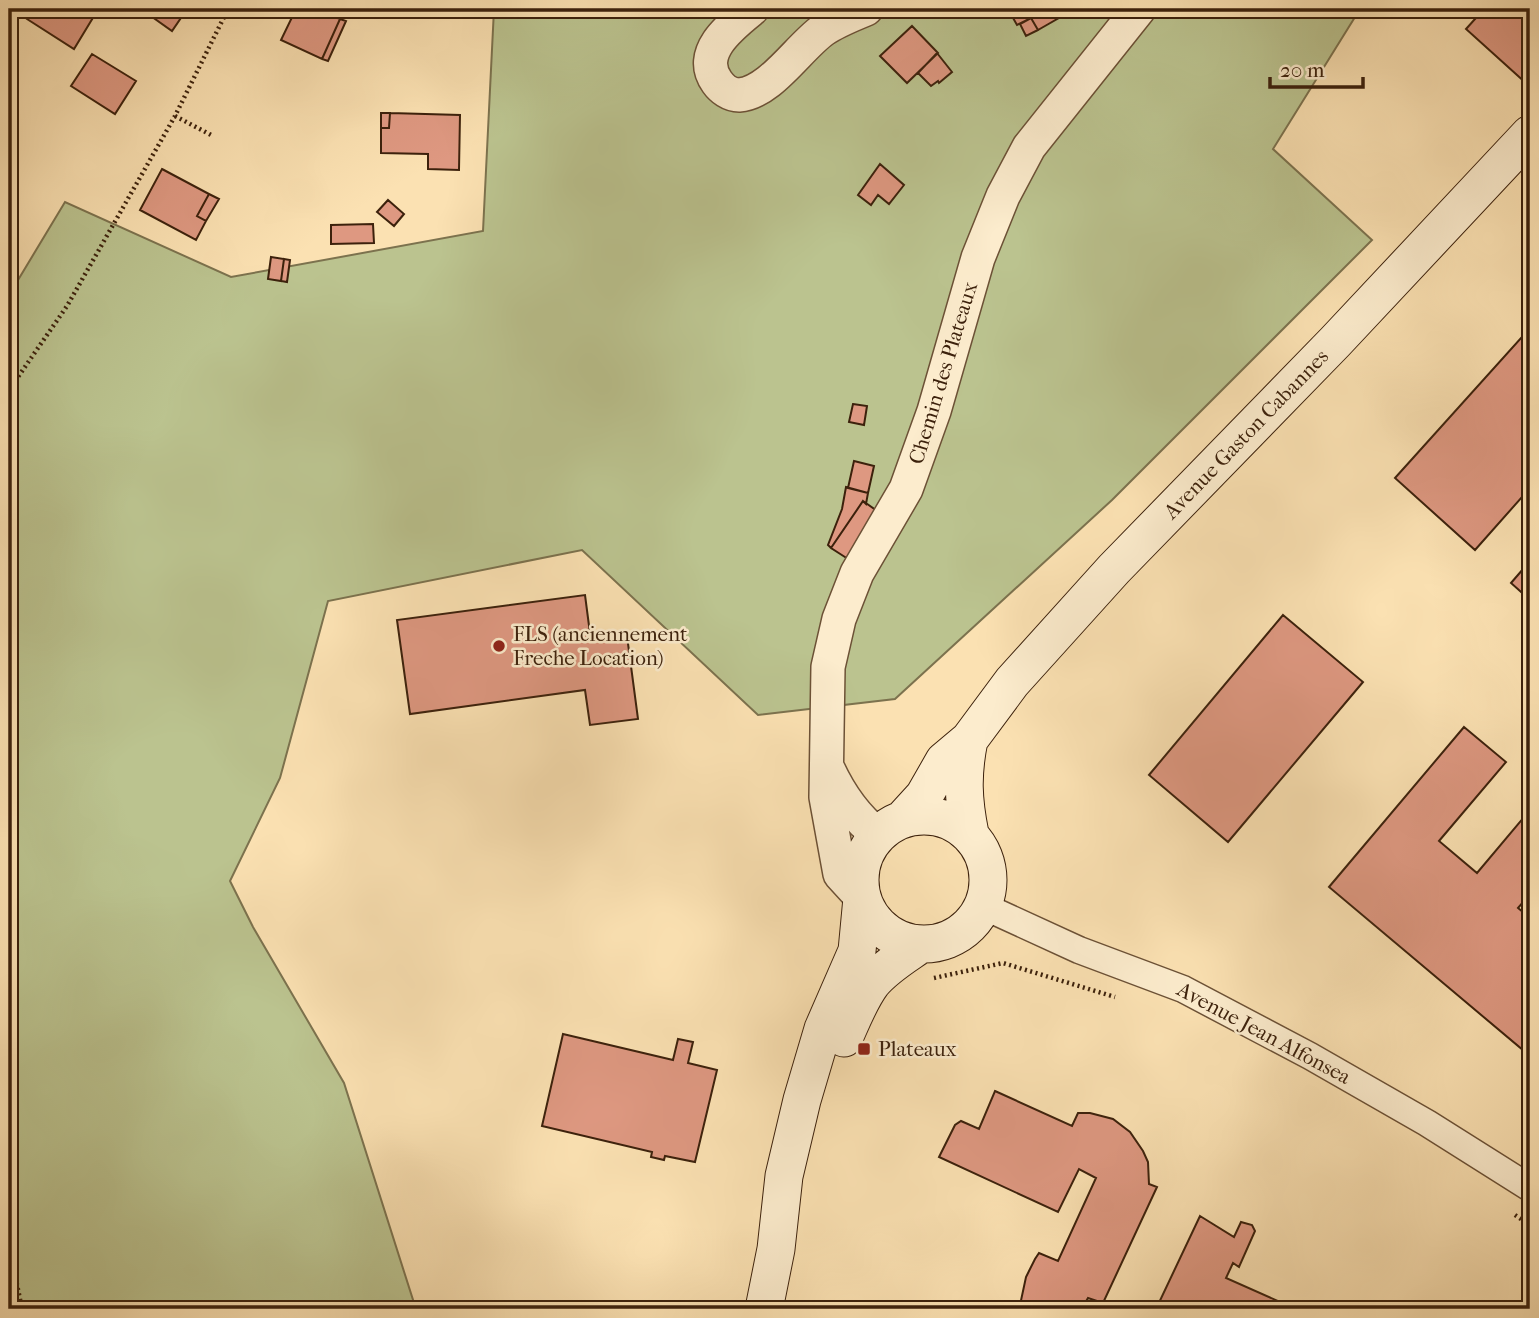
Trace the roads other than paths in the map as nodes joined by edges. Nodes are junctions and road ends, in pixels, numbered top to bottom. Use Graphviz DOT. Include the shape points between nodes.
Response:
graph roads {
  1 [pos="752,9"];
  2 [pos="866,9"];
  3 [pos="1139,9"];
  4 [pos="1530,134"];
  5 [pos="969,740"];
  6 [pos="828,769"];
  7 [pos="891,827"];
  8 [pos="970,834"];
  9 [pos="862,898"];
  10 [pos="983,906"];
  11 [pos="921,944"];
  12 [pos="1530,1188"];
  13 [pos="776,1249"];
  14 [pos="764,1309"];
  1 -- 2 [label="street" via="730,27 709,64 722,89 737,95 755,91 822,31"];
  3 -- 6 [label="street, Chemin des Plateaux" via="1029,147 1003,196 978,258 934,411 906,489 857,573 839,619 828,667"];
  4 -- 5 [label="main road, Avenue Gaston Cabannes" via="1114,569 1012,682"];
  5 -- 7 [label="main road, Avenue Gaston Cabannes" via="944,761 924,796"];
  5 -- 8 [label="main road, Avenue Gaston Cabannes" via="963,772"];
  6 -- 7 [label="street, Chemin des Plateaux" via="839,793 861,820"];
  6 -- 9 [label="street, Chemin des Plateaux" via="828,812 840,874"];
  7 -- 8 [label="main road" via="920,815 955,823"];
  7 -- 9 [label="main road" via="868,849 862,864"];
  8 -- 10 [label="main road" via="988,868"];
  9 -- 11 [label="main road" via="884,931"];
  9 -- 13 [label="main road" via="857,951 822,1029 802,1100 784,1175"];
  10 -- 11 [label="main road" via="973,923 958,935 940,943"];
  10 -- 12 [label="street, Avenue Jean Alfonsea" via="1079,950 1183,989 1266,1031"];
  11 -- 13 [label="main road" via="873,982 858,1007 842,1043 802,1182"];
  13 -- 14 [label="main road"];
}
